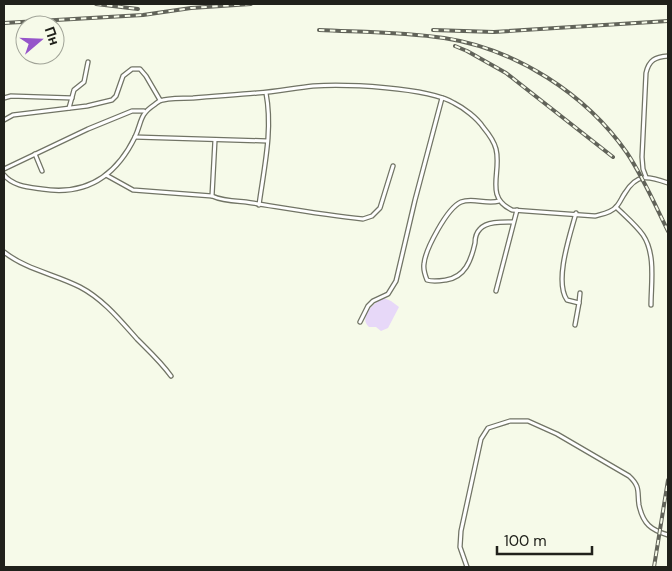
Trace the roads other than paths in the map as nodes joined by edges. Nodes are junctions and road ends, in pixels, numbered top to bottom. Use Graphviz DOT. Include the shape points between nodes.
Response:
graph roads {
  1 [pos="668,56"];
  2 [pos="88,62"];
  3 [pos="266,93"];
  4 [pos="4,98"];
  5 [pos="72,98"];
  6 [pos="442,98"];
  7 [pos="160,100"];
  8 [pos="69,109"];
  9 [pos="144,111"];
  10 [pos="4,120"];
  11 [pos="135,137"];
  12 [pos="215,140"];
  13 [pos="267,142"];
  14 [pos="35,154"];
  15 [pos="393,166"];
  16 [pos="4,169"];
  17 [pos="42,171"];
  18 [pos="4,176"];
  19 [pos="106,176"];
  20 [pos="646,177"];
  21 [pos="668,183"];
  22 [pos="212,196"];
  23 [pos="499,201"];
  24 [pos="259,205"];
  25 [pos="616,207"];
  26 [pos="516,210"];
  27 [pos="576,214"];
  28 [pos="513,222"];
  29 [pos="4,252"];
  30 [pos="496,291"];
  31 [pos="580,294"];
  32 [pos="579,303"];
  33 [pos="651,305"];
  34 [pos="360,322"];
  35 [pos="575,325"];
  36 [pos="171,376"];
  37 [pos="668,535"];
  38 [pos="468,567"];
  1 -- 20 [label="lane" via="659,56 651,61 646,73 642,157"];
  2 -- 5 [label="lane" via="84,82 74,90"];
  3 -- 6 [label="lane" via="312,86 349,85"];
  3 -- 7 [label="lane"];
  3 -- 13 [label="lane" via="269,107"];
  4 -- 5 [label="lane"];
  5 -- 8 [label="lane"];
  6 -- 23 [label="lane" via="467,112 494,142"];
  6 -- 34 [label="lane" via="396,281 388,294 368,306"];
  7 -- 8 [label="lane" via="140,69 132,69 123,76 112,100"];
  7 -- 9 [label="lane"];
  8 -- 10 [label="lane" via="13,115"];
  9 -- 11 [label="lane"];
  9 -- 14 [label="lane" via="132,111"];
  11 -- 12 [label="lane"];
  11 -- 19 [label="lane"];
  12 -- 13 [label="lane"];
  12 -- 22 [label="lane"];
  13 -- 24 [label="lane"];
  14 -- 16 [label="lane"];
  14 -- 17 [label="lane"];
  15 -- 24 [label="lane" via="380,208 363,219"];
  18 -- 19 [label="lane" via="15,184 58,192 83,187"];
  19 -- 22 [label="lane" via="133,190"];
  20 -- 21 [label="lane"];
  20 -- 25 [label="lane" via="633,181"];
  22 -- 24 [label="lane" via="224,201"];
  23 -- 26 [label="lane"];
  23 -- 28 [label="lane" via="468,200 454,207 439,227 427,254 424,264 427,280 459,276 472,256 479,229 486,225"];
  25 -- 27 [label="lane" via="595,216"];
  25 -- 33 [label="lane" via="643,235 648,245"];
  26 -- 27 [label="lane"];
  26 -- 28 [label="lane"];
  27 -- 32 [label="lane" via="562,284 567,300"];
  28 -- 30 [label="lane"];
  29 -- 36 [label="lane" via="14,260 94,296 162,363"];
  31 -- 32 [label="lane"];
  32 -- 35 [label="lane"];
  37 -- 38 [label="lane" via="649,527 639,505 636,482 629,476 557,434 528,421 510,422 488,428 481,440 461,531 460,547"];
}
